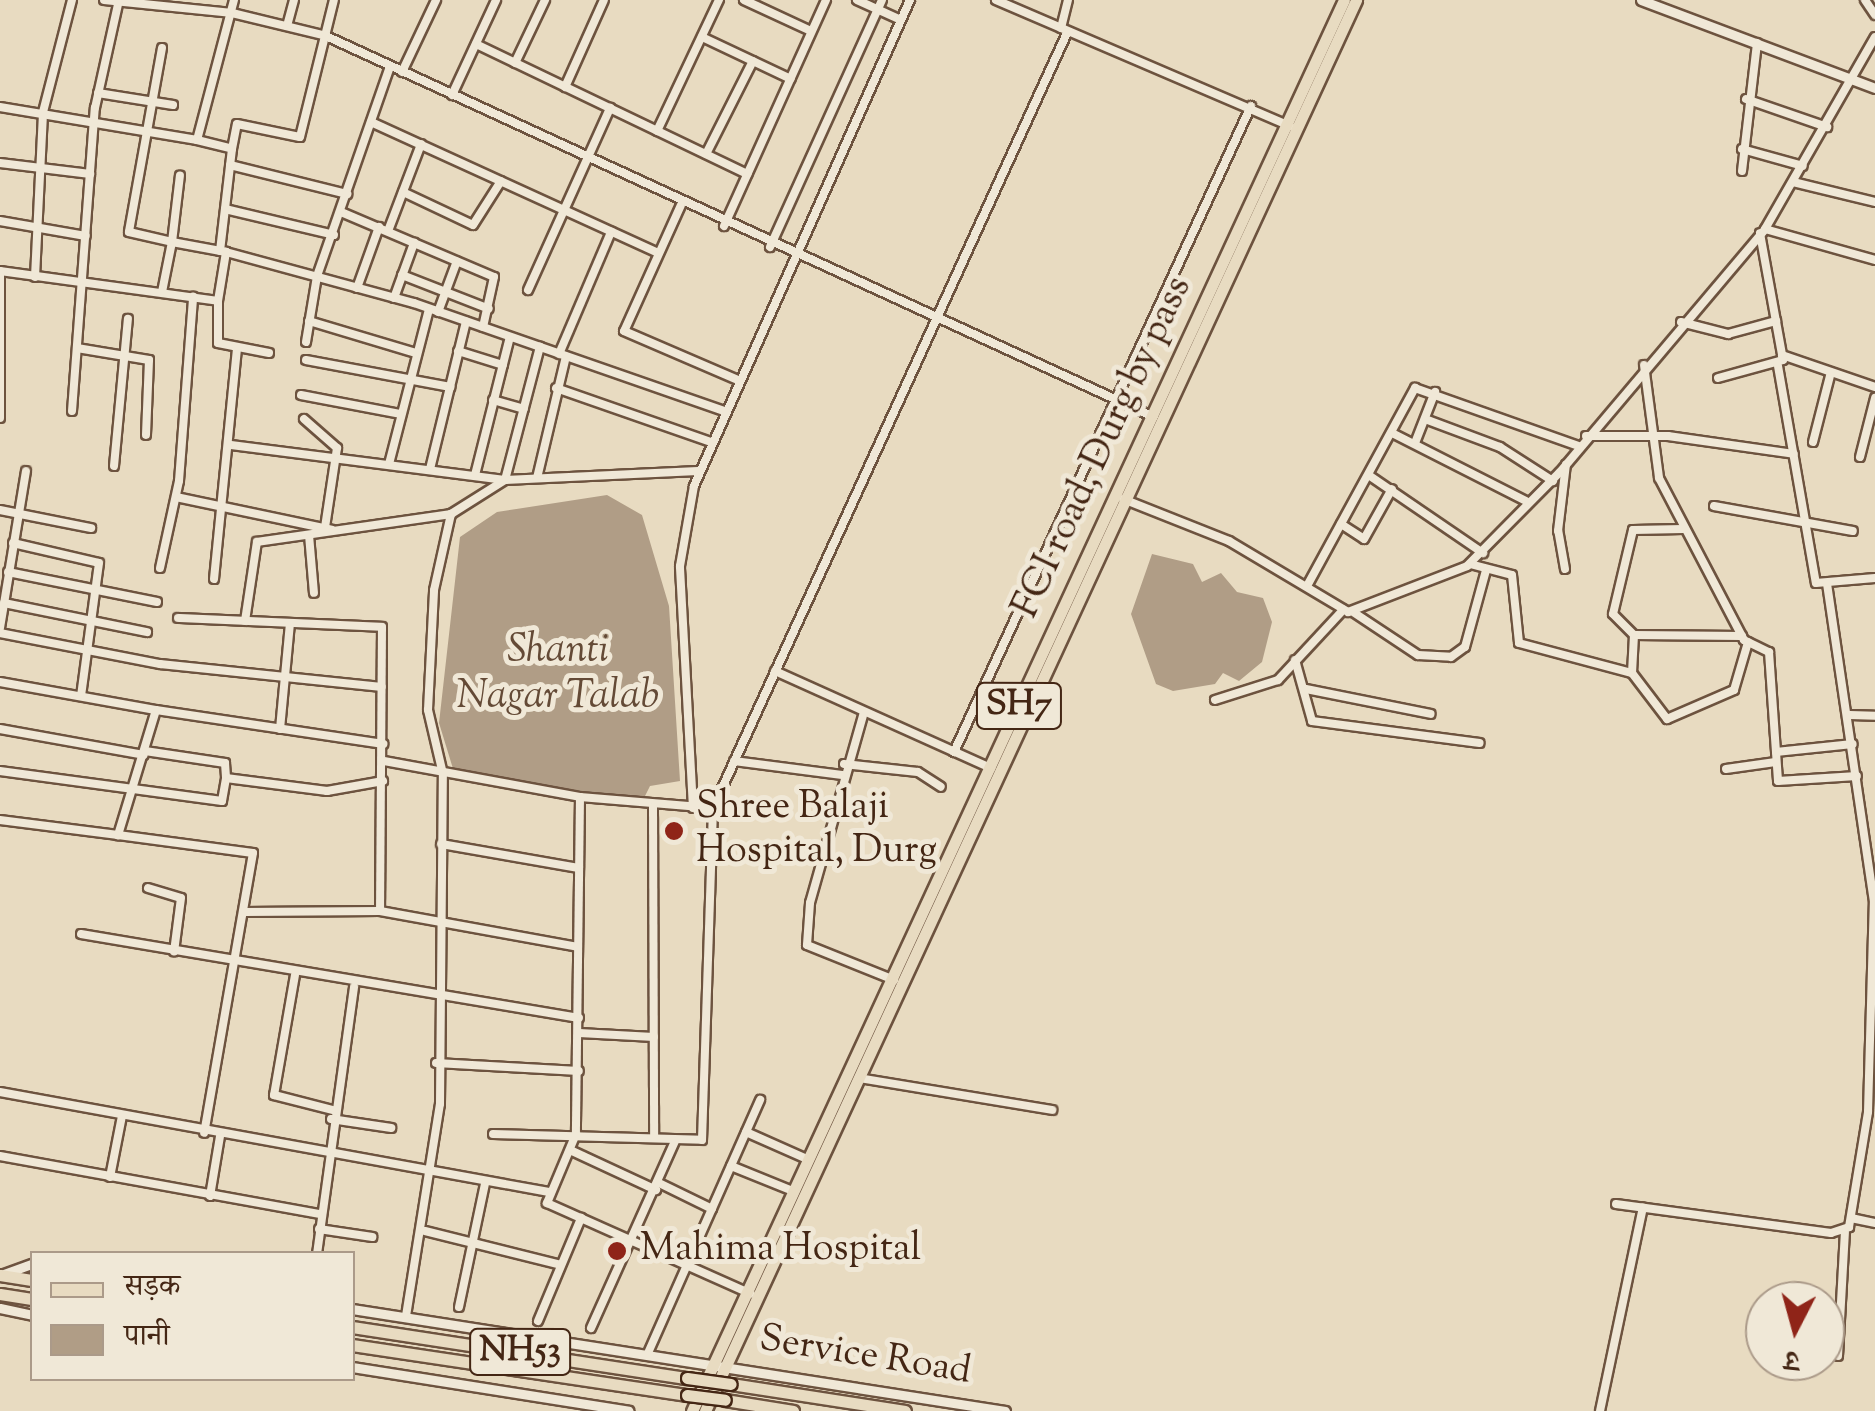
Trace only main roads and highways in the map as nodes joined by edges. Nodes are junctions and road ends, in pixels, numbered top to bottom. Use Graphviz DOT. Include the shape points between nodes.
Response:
graph roads {
  1 [pos="1344,0"];
  2 [pos="1356,0"];
  3 [pos="1292,127"];
  4 [pos="1120,498"];
  5 [pos="897,981"];
  6 [pos="1,1275"];
  7 [pos="30,1280"];
  8 [pos="0,1294"];
  9 [pos="752,1294"];
  10 [pos="30,1300"];
  11 [pos="355,1327"];
  12 [pos="355,1345"];
  13 [pos="720,1363"];
  14 [pos="692,1411"];
  15 [pos="705,1411"];
  16 [pos="794,1411"];
  17 [pos="905,1411"];
  1 -- 3 [label="main road, FCI road, Durg by pass / SH7"];
  2 -- 3 [label="main road, FCI road, Durg by pass / SH7"];
  3 -- 4 [label="main road, FCI road, Durg by pass / SH7"];
  4 -- 5 [label="main road, FCI road, Durg by pass / SH7"];
  4 -- 5 [label="main road, FCI road, Durg by pass / SH7"];
  5 -- 9 [label="main road, FCI road, Durg by pass / SH7" via="859,1078"];
  5 -- 9 [label="main road, FCI road, Durg by pass / SH7" via="807,1159"];
  6 -- 7 [label="main road"];
  8 -- 10 [label="main road"];
  9 -- 13 [label="main road, FCI road, Durg by pass / SH7"];
  11 -- 17 [label="main road, NH53, bridge"];
  12 -- 16 [label="main road, NH53, bridge"];
  13 -- 14 [label="main road, FCI road, Durg by pass / SH7"];
  13 -- 15 [label="main road, FCI road, Durg by pass / SH7"];
}
